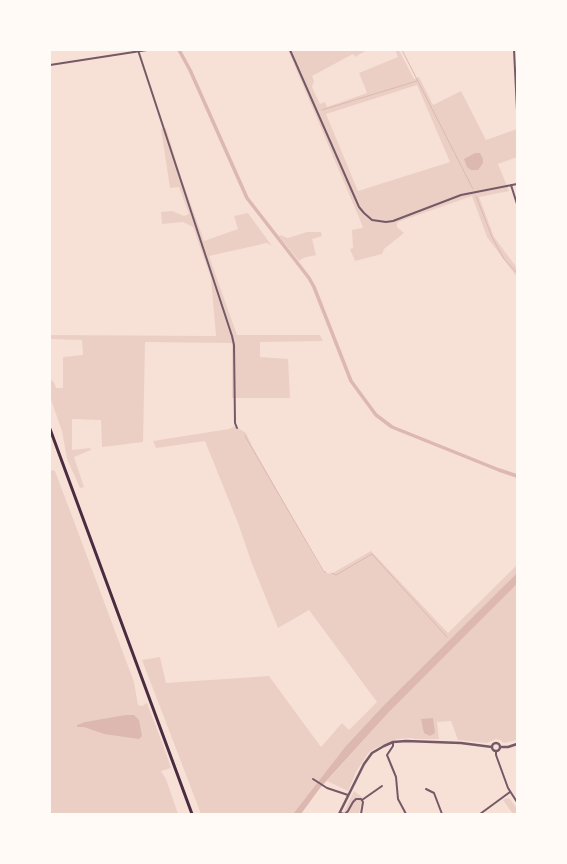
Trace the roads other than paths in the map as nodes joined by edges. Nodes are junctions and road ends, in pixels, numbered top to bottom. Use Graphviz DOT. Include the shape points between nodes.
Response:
graph roads {
  1 [pos="147,50"];
  2 [pos="290,50"];
  3 [pos="514,50"];
  4 [pos="138,51"];
  5 [pos="50,65"];
  6 [pos="517,110"];
  7 [pos="517,184"];
  8 [pos="511,185"];
  9 [pos="517,204"];
  10 [pos="237,428"];
  11 [pos="50,429"];
  12 [pos="393,742"];
  13 [pos="517,744"];
  14 [pos="492,746"];
  15 [pos="500,747"];
  16 [pos="496,751"];
  17 [pos="314,780"];
  18 [pos="382,786"];
  19 [pos="426,789"];
  20 [pos="510,792"];
  21 [pos="348,796"];
  22 [pos="362,800"];
  23 [pos="517,802"];
  24 [pos="340,813"];
  25 [pos="192,814"];
  26 [pos="360,814"];
  27 [pos="406,814"];
  28 [pos="442,814"];
  29 [pos="480,814"];
  1 -- 4 [label="street"];
  2 -- 8 [label="street" via="359,207 372,220 393,221 461,195"];
  3 -- 6 [label="street"];
  4 -- 5 [label="street"];
  4 -- 10 [label="street" via="232,336"];
  7 -- 8 [label="street"];
  8 -- 9 [label="street"];
  11 -- 25 [label="main road"];
  12 -- 14 [label="street" via="421,741"];
  12 -- 21 [label="street" via="376,750 366,760"];
  12 -- 27 [label="street" via="387,755 396,777 398,796"];
  13 -- 15 [label="street"];
  14 -- 15 [label="street" via="497,743"];
  14 -- 16 [label="street"];
  15 -- 16 [label="street"];
  16 -- 20 [label="street"];
  17 -- 21 [label="street"];
  18 -- 22 [label="street"];
  19 -- 28 [label="street" via="434,794"];
  20 -- 23 [label="street"];
  20 -- 29 [label="street"];
  21 -- 24 [label="street"];
  22 -- 24 [label="street" via="356,799 348,811"];
  22 -- 26 [label="street" via="364,802"];
}
